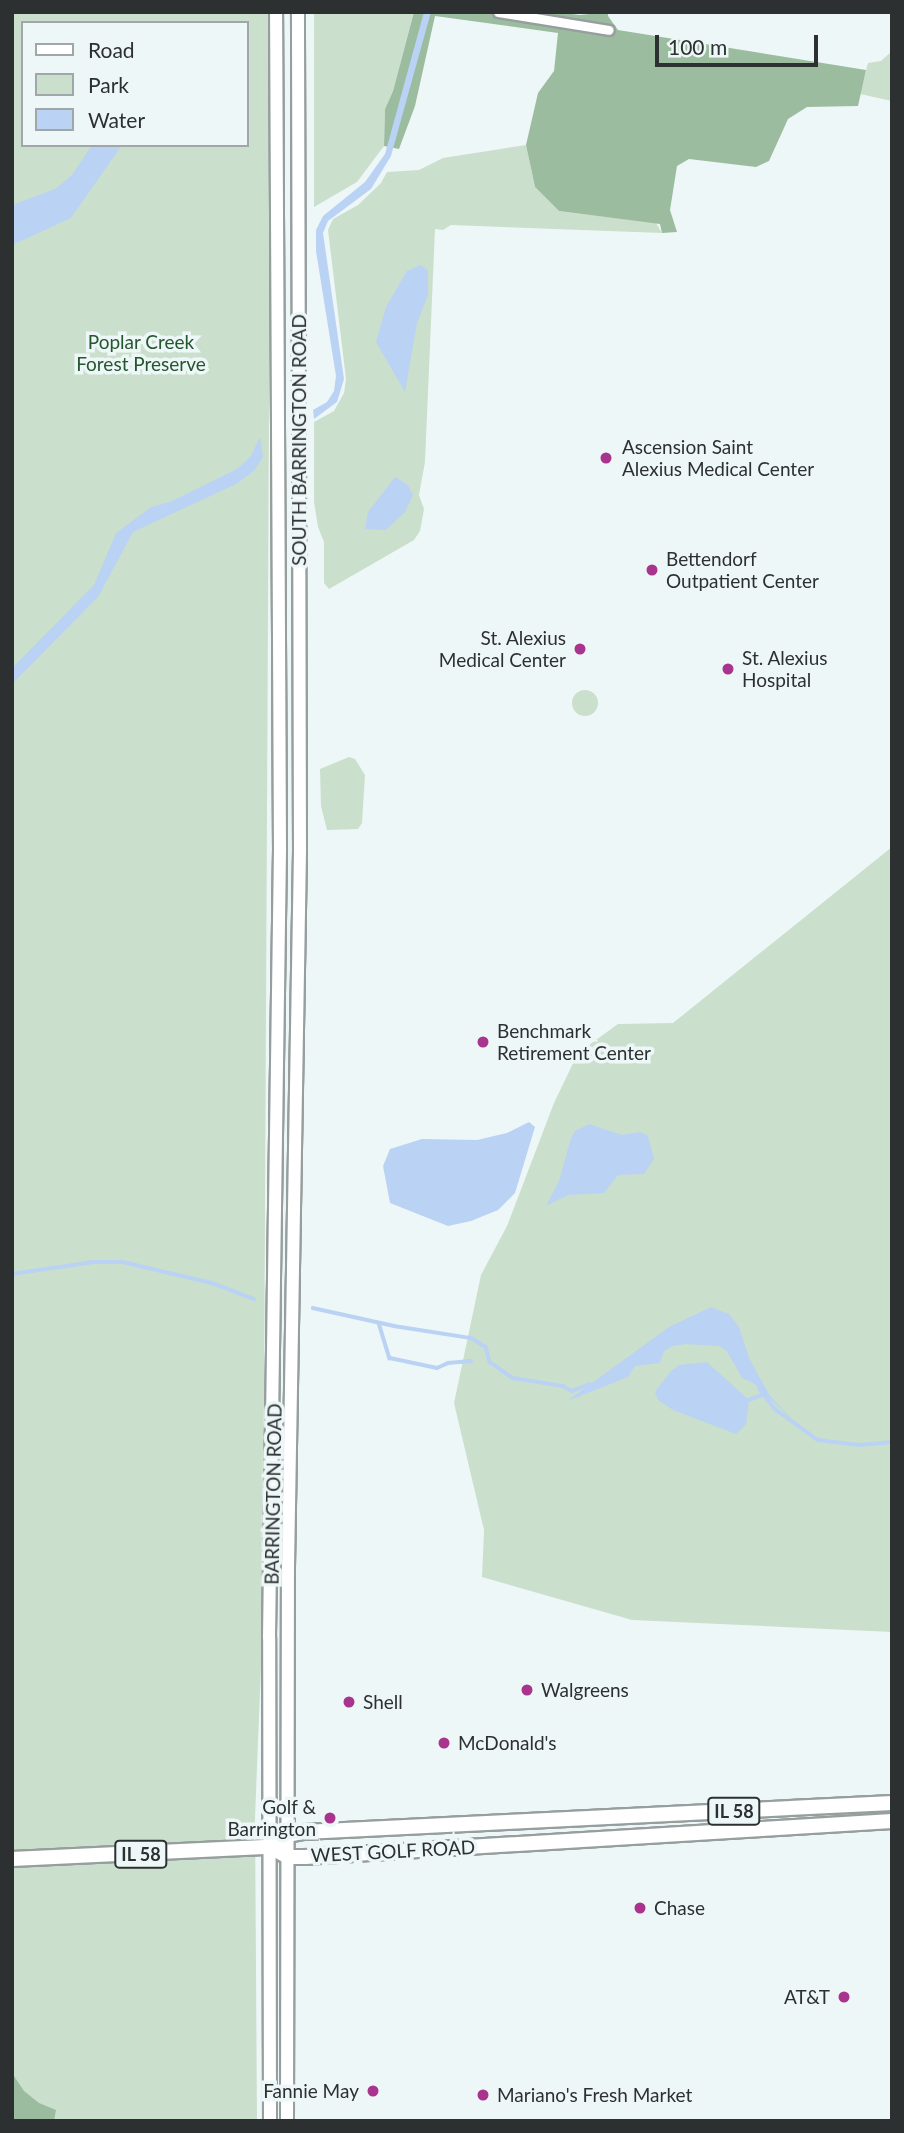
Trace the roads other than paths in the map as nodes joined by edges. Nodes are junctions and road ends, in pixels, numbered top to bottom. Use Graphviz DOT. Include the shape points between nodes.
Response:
graph roads {
  1 [pos="276,12"];
  2 [pos="298,12"];
  3 [pos="498,12"];
  4 [pos="609,30"];
  5 [pos="280,867"];
  6 [pos="300,868"];
  7 [pos="892,1803"];
  8 [pos="892,1821"];
  9 [pos="288,1835"];
  10 [pos="270,1847"];
  11 [pos="288,1857"];
  12 [pos="12,1859"];
  13 [pos="270,2121"];
  14 [pos="287,2121"];
  1 -- 5 [label="main road, SOUTH BARRINGTON ROAD"];
  2 -- 6 [label="main road, SOUTH BARRINGTON ROAD"];
  3 -- 4 [label="street"];
  5 -- 10 [label="main road, BARRINGTON ROAD"];
  6 -- 9 [label="main road, BARRINGTON ROAD"];
  7 -- 9 [label="main road, WEST GOLF ROAD / IL 58"];
  8 -- 11 [label="main road, WEST GOLF ROAD / IL 58"];
  9 -- 10 [label="main road, WEST GOLF ROAD / IL 58"];
  9 -- 11 [label="main road, BARRINGTON ROAD"];
  10 -- 11 [label="main road, WEST GOLF ROAD"];
  10 -- 12 [label="main road, IL 58"];
  10 -- 13 [label="main road, BARRINGTON ROAD"];
  11 -- 14 [label="main road, BARRINGTON ROAD"];
}
